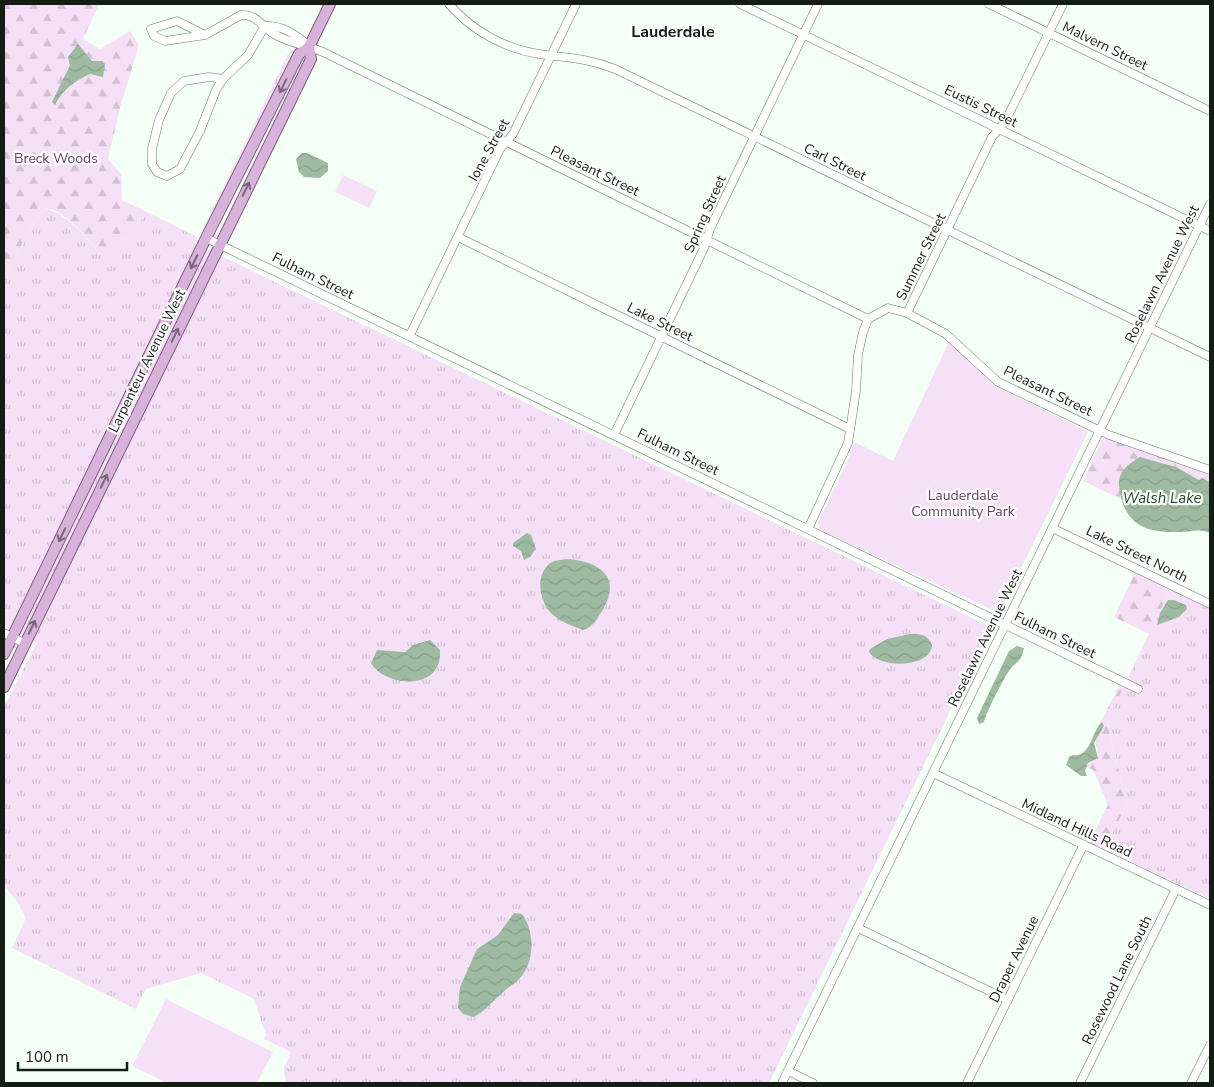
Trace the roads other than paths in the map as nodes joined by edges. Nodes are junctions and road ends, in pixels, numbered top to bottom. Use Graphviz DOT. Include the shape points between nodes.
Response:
graph roads {
  1 [pos="330,4"];
  2 [pos="449,4"];
  3 [pos="576,4"];
  4 [pos="740,4"];
  5 [pos="818,4"];
  6 [pos="989,4"];
  7 [pos="1063,4"];
  8 [pos="265,26"];
  9 [pos="1049,32"];
  10 [pos="804,34"];
  11 [pos="204,35"];
  12 [pos="309,46"];
  13 [pos="551,55"];
  14 [pos="223,79"];
  15 [pos="1210,111"];
  16 [pos="999,129"];
  17 [pos="755,137"];
  18 [pos="506,141"];
  19 [pos="1210,204"];
  20 [pos="1200,226"];
  21 [pos="948,230"];
  22 [pos="1210,231"];
  23 [pos="458,237"];
  24 [pos="206,238"];
  25 [pos="707,239"];
  26 [pos="219,244"];
  27 [pos="907,313"];
  28 [pos="868,319"];
  29 [pos="1150,328"];
  30 [pos="410,336"];
  31 [pos="662,337"];
  32 [pos="1210,357"];
  33 [pos="850,429"];
  34 [pos="1100,430"];
  35 [pos="614,435"];
  36 [pos="1210,470"];
  37 [pos="1052,528"];
  38 [pos="808,529"];
  39 [pos="1210,604"];
  40 [pos="1005,624"];
  41 [pos="8,635"];
  42 [pos="24,643"];
  43 [pos="4,654"];
  44 [pos="4,687"];
  45 [pos="1138,689"];
  46 [pos="933,773"];
  47 [pos="1083,846"];
  48 [pos="1176,888"];
  49 [pos="1210,905"];
  50 [pos="858,928"];
  51 [pos="1008,1000"];
  52 [pos="1210,1045"];
  53 [pos="788,1071"];
  54 [pos="782,1083"];
  55 [pos="813,1083"];
  56 [pos="967,1083"];
  57 [pos="1080,1083"];
  58 [pos="1191,1083"];
  1 -- 12 [label="main road, Larpenteur Avenue West"];
  2 -- 13 [label="street, Carl Street" via="496,41 520,50"];
  3 -- 13 [label="street, Ione Street"];
  4 -- 10 [label="street, Eustis Street"];
  5 -- 10 [label="street, Spring Street"];
  6 -- 9 [label="street, Malvern Street"];
  7 -- 9 [label="street, Summer Street"];
  8 -- 11 [label="street, Pleasant Street" via="248,14 241,15"];
  8 -- 12 [label="street, Pleasant Street" via="291,42"];
  8 -- 14 [label="street" via="248,55"];
  9 -- 15 [label="street, Malvern Street"];
  9 -- 16 [label="street, Summer Street"];
  10 -- 16 [label="street, Eustis Street"];
  10 -- 17 [label="street, Spring Street"];
  11 -- 11 [label="street, Pleasant Street" via="165,41 154,36 152,29 177,21"];
  12 -- 18 [label="street, Pleasant Street"];
  12 -- 24 [label="main road, Larpenteur Avenue West, one-way" via="299,54"];
  26 -- 12 [label="main road, Larpenteur Avenue West, one-way" via="311,59"];
  13 -- 17 [label="street, Carl Street" via="598,62"];
  13 -- 18 [label="street, Ione Street" via="513,134"];
  14 -- 14 [label="street" via="209,77 184,81 175,87 154,138 151,159 157,172 167,176 180,169"];
  16 -- 20 [label="street, Eustis Street"];
  16 -- 21 [label="street, Summer Street" via="992,137"];
  17 -- 21 [label="street, Carl Street"];
  17 -- 25 [label="street, Spring Street"];
  18 -- 23 [label="street, Ione Street"];
  18 -- 25 [label="street, Pleasant Street"];
  19 -- 20 [label="street, Roselawn Avenue West"];
  20 -- 22 [label="street, Eustis Street"];
  20 -- 29 [label="street, Roselawn Avenue West"];
  21 -- 27 [label="street, Summer Street"];
  21 -- 29 [label="street, Carl Street"];
  23 -- 30 [label="street, Ione Street"];
  23 -- 31 [label="street, Lake Street"];
  24 -- 26 [label="street, Fulham Street"];
  24 -- 41 [label="main road, Larpenteur Avenue West, one-way"];
  25 -- 28 [label="street, Pleasant Street"];
  25 -- 31 [label="street, Spring Street"];
  26 -- 30 [label="street, Fulham Street"];
  42 -- 26 [label="main road, Larpenteur Avenue West, one-way"];
  27 -- 28 [label="street, Summer Street" via="888,308"];
  27 -- 34 [label="street, Pleasant Street" via="946,334 998,382"];
  28 -- 33 [label="street" via="858,355"];
  29 -- 32 [label="street, Carl Street"];
  29 -- 34 [label="street, Roselawn Avenue West"];
  30 -- 35 [label="street, Fulham Street"];
  31 -- 33 [label="street, Lake Street"];
  31 -- 35 [label="street, Spring Street"];
  33 -- 38 [label="street" via="844,454"];
  34 -- 36 [label="street, Pleasant Street"];
  34 -- 37 [label="street, Roselawn Avenue West"];
  35 -- 38 [label="street, Fulham Street"];
  37 -- 39 [label="street, Lake Street North"];
  37 -- 40 [label="street, Roselawn Avenue West"];
  38 -- 40 [label="street, Fulham Street"];
  40 -- 45 [label="street, Fulham Street"];
  40 -- 46 [label="street, Roselawn Avenue West"];
  41 -- 42 [label="street"];
  41 -- 43 [label="main road, Larpenteur Avenue West"];
  42 -- 44 [label="main road, Larpenteur Avenue West"];
  46 -- 47 [label="street, Midland Hills Road"];
  46 -- 50 [label="street, Roselawn Avenue West"];
  47 -- 48 [label="street, Midland Hills Road"];
  47 -- 51 [label="street, Draper Avenue"];
  48 -- 49 [label="street, Midland Hills Road"];
  48 -- 57 [label="street, Rosewood Lane South"];
  50 -- 51 [label="street"];
  50 -- 53 [label="street, Roselawn Avenue West"];
  51 -- 56 [label="street, Draper Avenue"];
  52 -- 58 [label="street"];
  53 -- 54 [label="street, Roselawn Avenue West"];
  53 -- 55 [label="street"];
}
